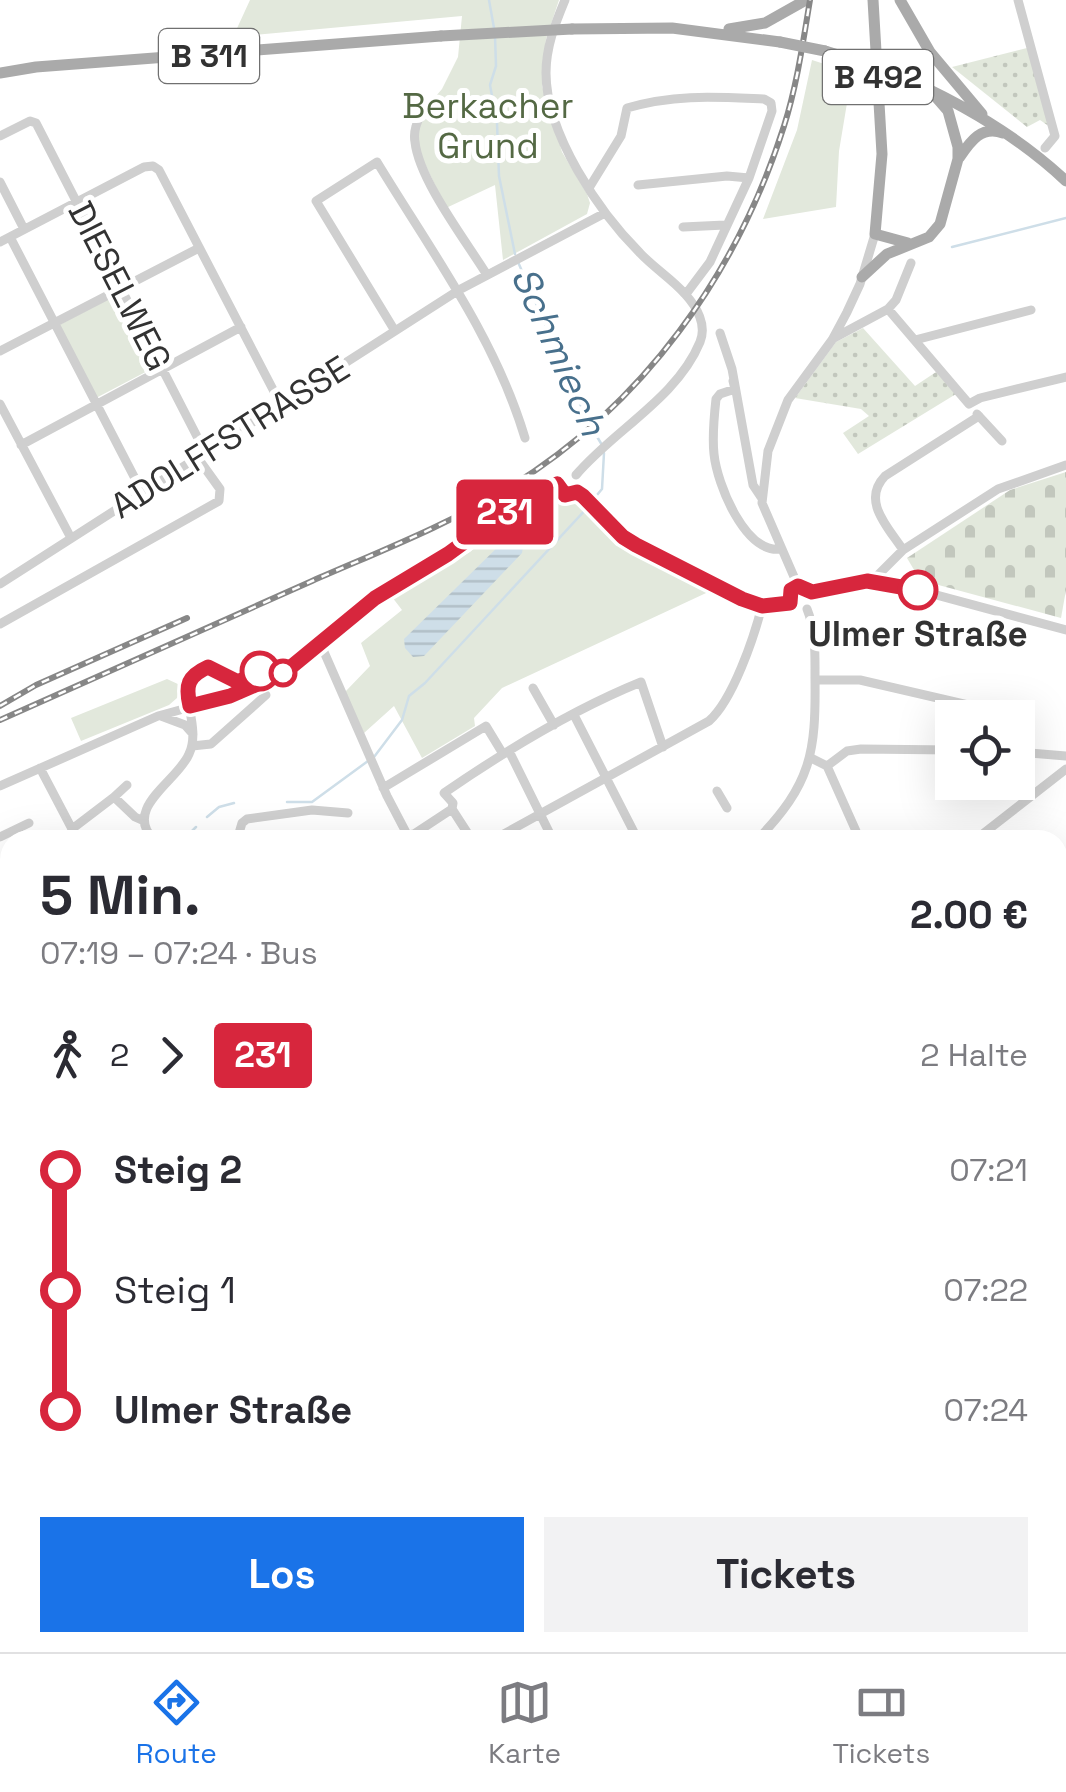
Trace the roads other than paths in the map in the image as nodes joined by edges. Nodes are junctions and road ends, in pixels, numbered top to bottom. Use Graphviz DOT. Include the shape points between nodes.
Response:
graph roads {
  1 [pos="566,0"];
  2 [pos="806,0"];
  3 [pos="874,0"];
  4 [pos="900,0"];
  5 [pos="1018,0"];
  6 [pos="706,30"];
  7 [pos="0,65"];
  8 [pos="36,67"];
  9 [pos="0,73"];
  10 [pos="928,88"];
  11 [pos="422,112"];
  12 [pos="988,121"];
  13 [pos="0,136"];
  14 [pos="1011,136"];
  15 [pos="1046,148"];
  16 [pos="958,159"];
  17 [pos="748,178"];
  18 [pos="0,182"];
  19 [pos="1066,182"];
  20 [pos="638,185"];
  21 [pos="589,188"];
  22 [pos="77,202"];
  23 [pos="604,213"];
  24 [pos="725,225"];
  25 [pos="683,226"];
  26 [pos="24,230"];
  27 [pos="875,234"];
  28 [pos="5,240"];
  29 [pos="908,243"];
  30 [pos="200,248"];
  31 [pos="911,263"];
  32 [pos="487,275"];
  33 [pos="862,276"];
  34 [pos="121,289"];
  35 [pos="460,290"];
  36 [pos="686,294"];
  37 [pos="888,309"];
  38 [pos="1032,310"];
  39 [pos="54,323"];
  40 [pos="241,327"];
  41 [pos="395,331"];
  42 [pos="720,334"];
  43 [pos="832,340"];
  44 [pos="915,340"];
  45 [pos="0,352"];
  46 [pos="162,369"];
  47 [pos="1066,377"];
  48 [pos="734,381"];
  49 [pos="280,403"];
  50 [pos="96,404"];
  51 [pos="969,404"];
  52 [pos="1,409"];
  53 [pos="979,416"];
  54 [pos="526,438"];
  55 [pos="1002,442"];
  56 [pos="22,445"];
  57 [pos="201,454"];
  58 [pos="1066,465"];
  59 [pos="565,477"];
  60 [pos="142,492"];
  61 [pos="581,494"];
  62 [pos="761,497"];
  63 [pos="71,538"];
  64 [pos="781,550"];
  65 [pos="903,550"];
  66 [pos="872,581"];
  67 [pos="0,584"];
  68 [pos="798,586"];
  69 [pos="812,592"];
  70 [pos="790,603"];
  71 [pos="762,606"];
  72 [pos="807,609"];
  73 [pos="0,624"];
  74 [pos="1066,630"];
  75 [pos="320,645"];
  76 [pos="816,680"];
  77 [pos="533,688"];
  78 [pos="266,695"];
  79 [pos="947,700"];
  80 [pos="190,706"];
  81 [pos="574,715"];
  82 [pos="158,716"];
  83 [pos="554,725"];
  84 [pos="193,734"];
  85 [pos="192,746"];
  86 [pos="664,747"];
  87 [pos="935,750"];
  88 [pos="506,752"];
  89 [pos="1035,753"];
  90 [pos="1066,756"];
  91 [pos="811,758"];
  92 [pos="828,766"];
  93 [pos="40,768"];
  94 [pos="1066,769"];
  95 [pos="606,779"];
  96 [pos="127,785"];
  97 [pos="0,786"];
  98 [pos="383,788"];
  99 [pos="717,791"];
  100 [pos="114,796"];
  101 [pos="726,808"];
  102 [pos="452,809"];
  103 [pos="348,813"];
  104 [pos="540,815"];
  105 [pos="144,821"];
  106 [pos="30,823"];
  107 [pos="15,830"];
  108 [pos="68,830"];
  109 [pos="75,830"];
  110 [pos="147,830"];
  111 [pos="240,830"];
  112 [pos="405,830"];
  113 [pos="422,830"];
  114 [pos="466,830"];
  115 [pos="512,830"];
  116 [pos="548,830"];
  117 [pos="633,830"];
  118 [pos="765,830"];
  119 [pos="856,830"];
  120 [pos="988,830"];
  121 [pos="0,1008"];
  122 [pos="0,1018"];
  1 -- 21 [label="street" via="552,32 546,84 562,137"];
  2 -- 6 [label="main road" via="748,28"];
  3 -- 27 [label="main road, B 492" via="882,154"];
  4 -- 12 [label="main road" via="930,52"];
  5 -- 15 [label="street" via="1055,136"];
  6 -- 8 [label="main road, B 311, bridge" via="441,36"];
  6 -- 10 [label="main road, B 311, bridge" via="824,51"];
  7 -- 8 [label="main road, B 311"];
  8 -- 9 [label="main road, B 311"];
  10 -- 12 [label="main road, B 311"];
  10 -- 16 [label="main road" via="954,123"];
  11 -- 32 [label="street" via="415,143 423,170"];
  12 -- 14 [label="main road, B 311"];
  13 -- 22 [label="street, DIESELWEG" via="34,121"];
  14 -- 16 [label="main road" via="996,130 979,134"];
  14 -- 19 [label="main road, B 311"];
  16 -- 29 [label="main road" via="940,224"];
  17 -- 20 [label="street"];
  17 -- 21 [label="street" via="771,103 660,98 627,108 621,136"];
  17 -- 24 [label="street"];
  18 -- 26 [label="street"];
  21 -- 23 [label="street"];
  22 -- 26 [label="street"];
  22 -- 30 [label="street" via="153,166"];
  22 -- 34 [label="street, DIESELWEG"];
  23 -- 32 [label="street, ADOLFFSTRASSE"];
  23 -- 36 [label="street"];
  24 -- 25 [label="street"];
  24 -- 36 [label="street" via="710,262"];
  26 -- 28 [label="street"];
  27 -- 29 [label="main road"];
  27 -- 33 [label="street"];
  28 -- 39 [label="street"];
  29 -- 33 [label="main road"];
  30 -- 34 [label="street"];
  30 -- 40 [label="street"];
  31 -- 37 [label="street"];
  32 -- 35 [label="street, ADOLFFSTRASSE"];
  33 -- 43 [label="street"];
  34 -- 39 [label="street"];
  34 -- 46 [label="street, DIESELWEG"];
  35 -- 41 [label="street, ADOLFFSTRASSE"];
  35 -- 41 [label="street" via="377,162 316,201"];
  35 -- 54 [label="street"];
  36 -- 59 [label="street" via="701,318 703,338 687,366 611,442"];
  37 -- 43 [label="street"];
  37 -- 44 [label="street"];
  38 -- 44 [label="street"];
  39 -- 45 [label="street"];
  39 -- 50 [label="street"];
  40 -- 46 [label="street"];
  40 -- 49 [label="street"];
  41 -- 49 [label="street, ADOLFFSTRASSE"];
  42 -- 48 [label="street"];
  43 -- 62 [label="street" via="784,406"];
  44 -- 51 [label="street"];
  46 -- 50 [label="street"];
  46 -- 57 [label="street, DIESELWEG"];
  47 -- 51 [label="street"];
  48 -- 62 [label="street" via="753,485"];
  48 -- 64 [label="street" via="735,389 716,399 718,472 743,526 768,548"];
  49 -- 57 [label="street, ADOLFFSTRASSE"];
  50 -- 56 [label="street"];
  50 -- 60 [label="street"];
  51 -- 53 [label="street"];
  52 -- 56 [label="street"];
  53 -- 55 [label="street"];
  53 -- 65 [label="street" via="878,484 876,510"];
  56 -- 63 [label="street"];
  57 -- 60 [label="street, ADOLFFSTRASSE"];
  57 -- 73 [label="street, DIESELWEG" via="219,500"];
  58 -- 65 [label="street" via="998,489"];
  59 -- 61 [label="street" via="580,482"];
  59 -- 61 [label="street" via="565,495"];
  59 -- 75 [label="street" via="375,598"];
  60 -- 63 [label="street, ADOLFFSTRASSE"];
  61 -- 71 [label="street" via="623,537"];
  62 -- 64 [label="street"];
  63 -- 67 [label="street, ADOLFFSTRASSE"];
  64 -- 68 [label="street"];
  65 -- 66 [label="street"];
  66 -- 69 [label="street"];
  66 -- 74 [label="street"];
  68 -- 69 [label="street"];
  68 -- 70 [label="street"];
  69 -- 72 [label="street"];
  70 -- 71 [label="street"];
  70 -- 72 [label="street"];
  71 -- 86 [label="street" via="716,715"];
  72 -- 76 [label="street"];
  75 -- 80 [label="street" via="247,690"];
  75 -- 98 [label="street"];
  76 -- 79 [label="street" via="879,684"];
  76 -- 91 [label="street"];
  77 -- 83 [label="street"];
  78 -- 85 [label="street" via="212,744"];
  80 -- 82 [label="street"];
  80 -- 84 [label="street"];
  81 -- 83 [label="street"];
  81 -- 86 [label="street" via="641,682"];
  81 -- 95 [label="street"];
  82 -- 84 [label="street" via="185,724"];
  82 -- 93 [label="street"];
  83 -- 88 [label="street"];
  84 -- 85 [label="street"];
  85 -- 105 [label="street" via="148,805"];
  86 -- 95 [label="street"];
  87 -- 92 [label="street" via="847,751"];
  88 -- 98 [label="street" via="486,726"];
  88 -- 102 [label="street" via="444,793"];
  88 -- 104 [label="street"];
  89 -- 90 [label="street"];
  91 -- 92 [label="street"];
  91 -- 118 [label="street" via="791,799"];
  92 -- 119 [label="street"];
  93 -- 97 [label="street"];
  93 -- 108 [label="street"];
  94 -- 120 [label="street"];
  95 -- 104 [label="street"];
  95 -- 117 [label="street"];
  96 -- 100 [label="street"];
  98 -- 112 [label="street"];
  99 -- 101 [label="street"];
  100 -- 105 [label="street"];
  100 -- 109 [label="street"];
  102 -- 113 [label="street"];
  102 -- 114 [label="street"];
  103 -- 111 [label="street" via="312,810 247,819"];
  104 -- 115 [label="street"];
  104 -- 116 [label="street"];
  105 -- 110 [label="street"];
  106 -- 107 [label="street"];
  121 -- 122 [label="street"];
}
